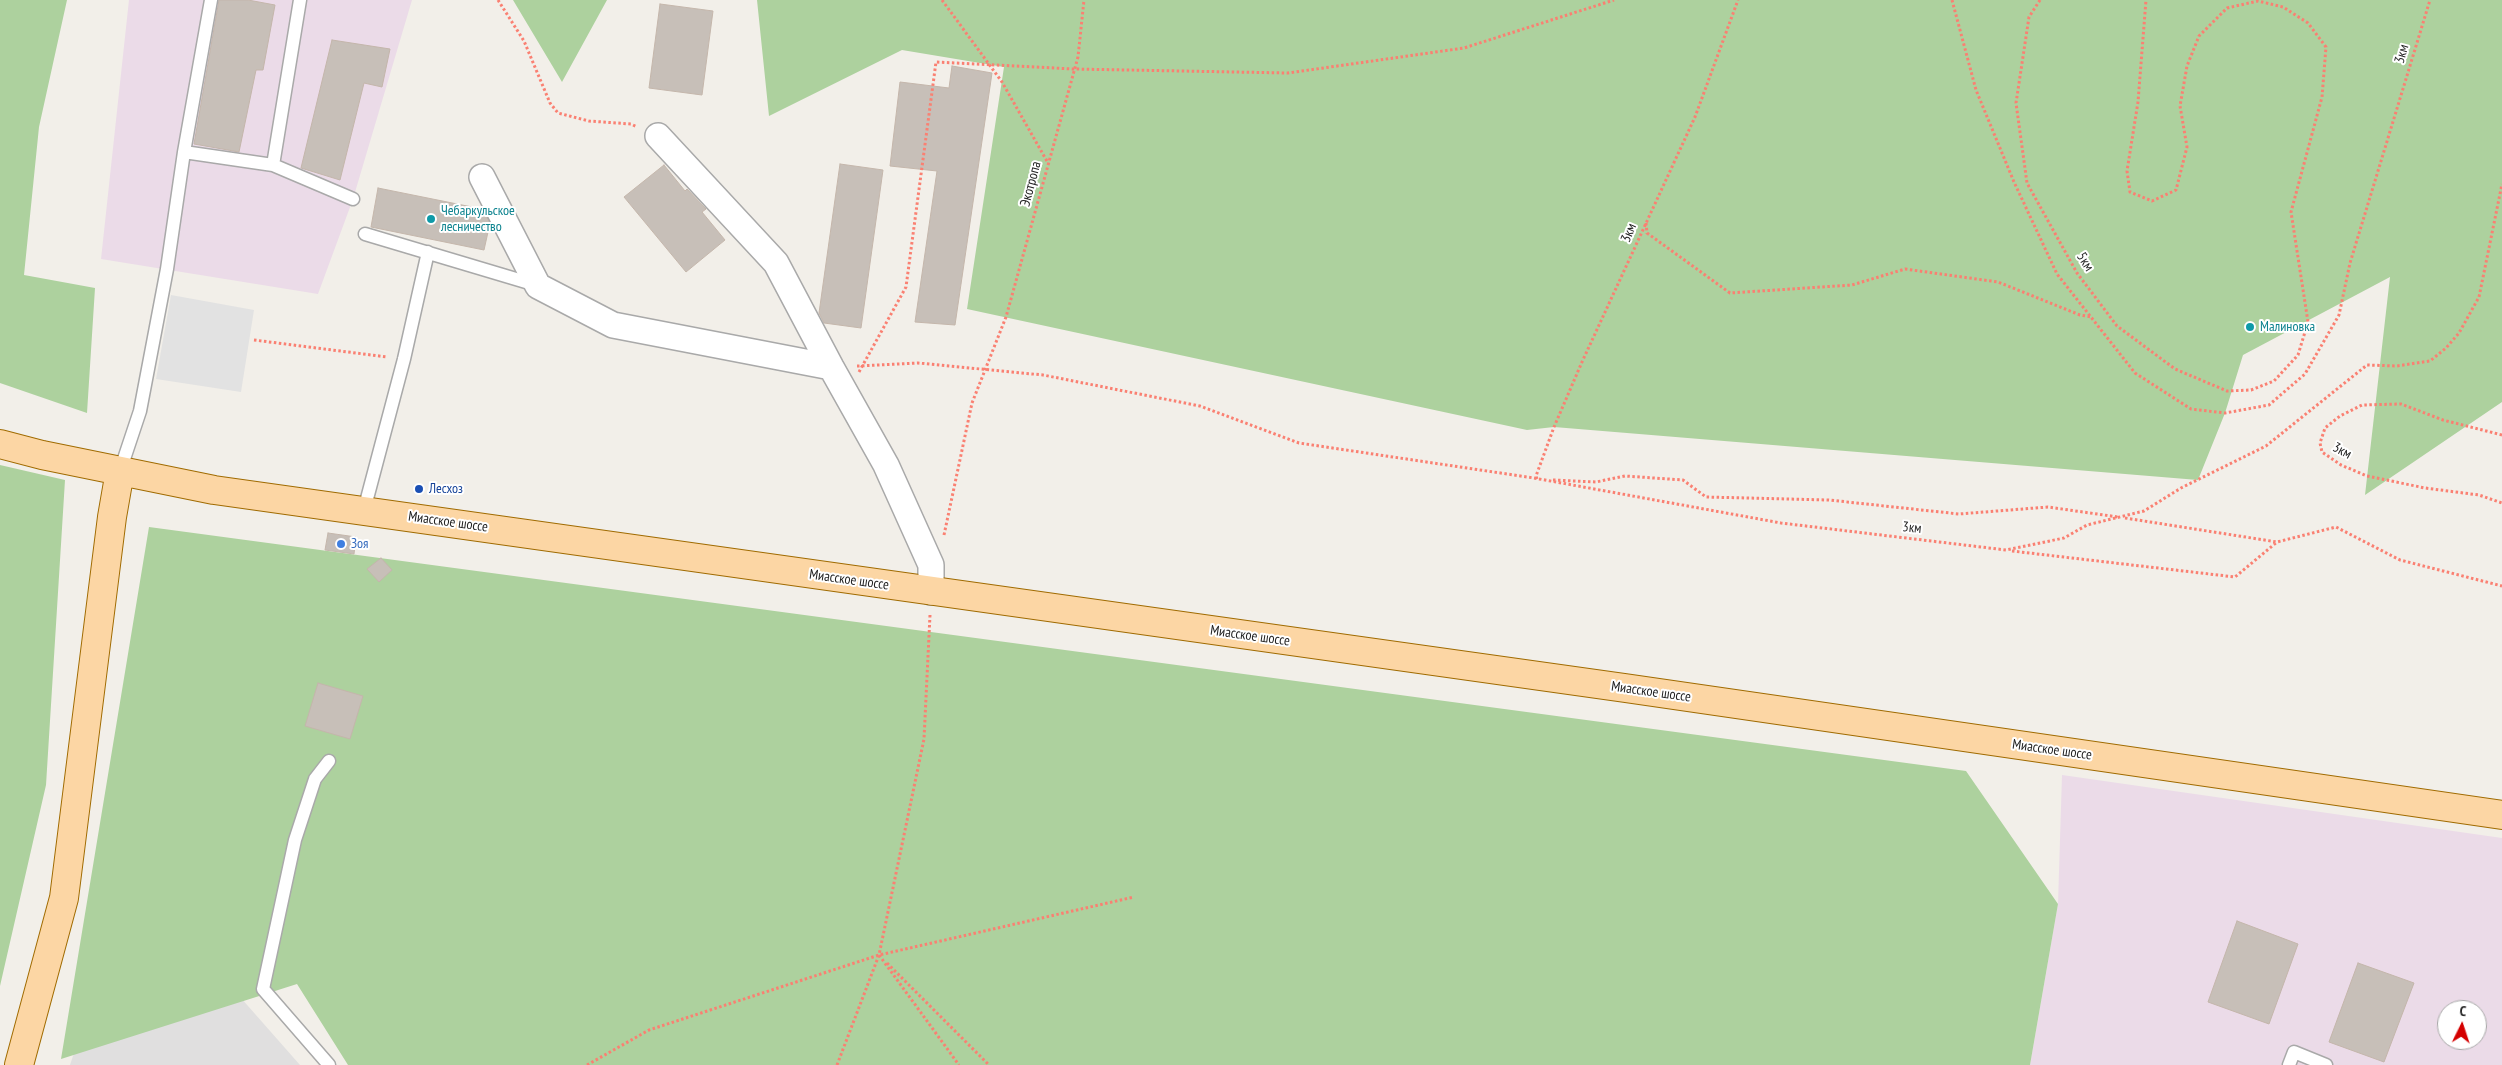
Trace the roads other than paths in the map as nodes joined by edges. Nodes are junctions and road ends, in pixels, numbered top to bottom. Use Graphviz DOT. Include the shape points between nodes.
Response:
graph roads {
  1 [pos="211,0"];
  2 [pos="300,0"];
  3 [pos="658,136"];
  4 [pos="184,152"];
  5 [pos="273,165"];
  6 [pos="482,177"];
  7 [pos="353,199"];
  8 [pos="365,234"];
  9 [pos="428,252"];
  10 [pos="538,286"];
  11 [pos="831,368"];
  12 [pos="0,444"];
  13 [pos="120,471"];
  14 [pos="364,510"];
  15 [pos="931,592"];
  16 [pos="329,761"];
  17 [pos="2502,815"];
  18 [pos="19,1065"];
  19 [pos="329,1065"];
  20 [pos="2289,1065"];
  21 [pos="2326,1065"];
  1 -- 4 [label="lane"];
  2 -- 5 [label="lane"];
  3 -- 11 [label="street" via="776,263"];
  4 -- 5 [label="lane"];
  4 -- 13 [label="lane" via="167,270 140,411"];
  5 -- 7 [label="lane"];
  6 -- 10 [label="street"];
  8 -- 9 [label="lane"];
  9 -- 10 [label="lane"];
  9 -- 14 [label="lane"];
  10 -- 11 [label="street" via="613,325"];
  11 -- 15 [label="street" via="886,465 931,565"];
  12 -- 13 [label="main road, Миасское шоссе"];
  13 -- 14 [label="main road, Миасское шоссе" via="214,490"];
  13 -- 18 [label="main road" via="64,898"];
  14 -- 15 [label="main road, Миасское шоссе"];
  15 -- 17 [label="main road, Миасское шоссе"];
  16 -- 19 [label="lane" via="315,779 296,840 264,989"];
  20 -- 21 [label="lane" via="2294,1052"];
}
